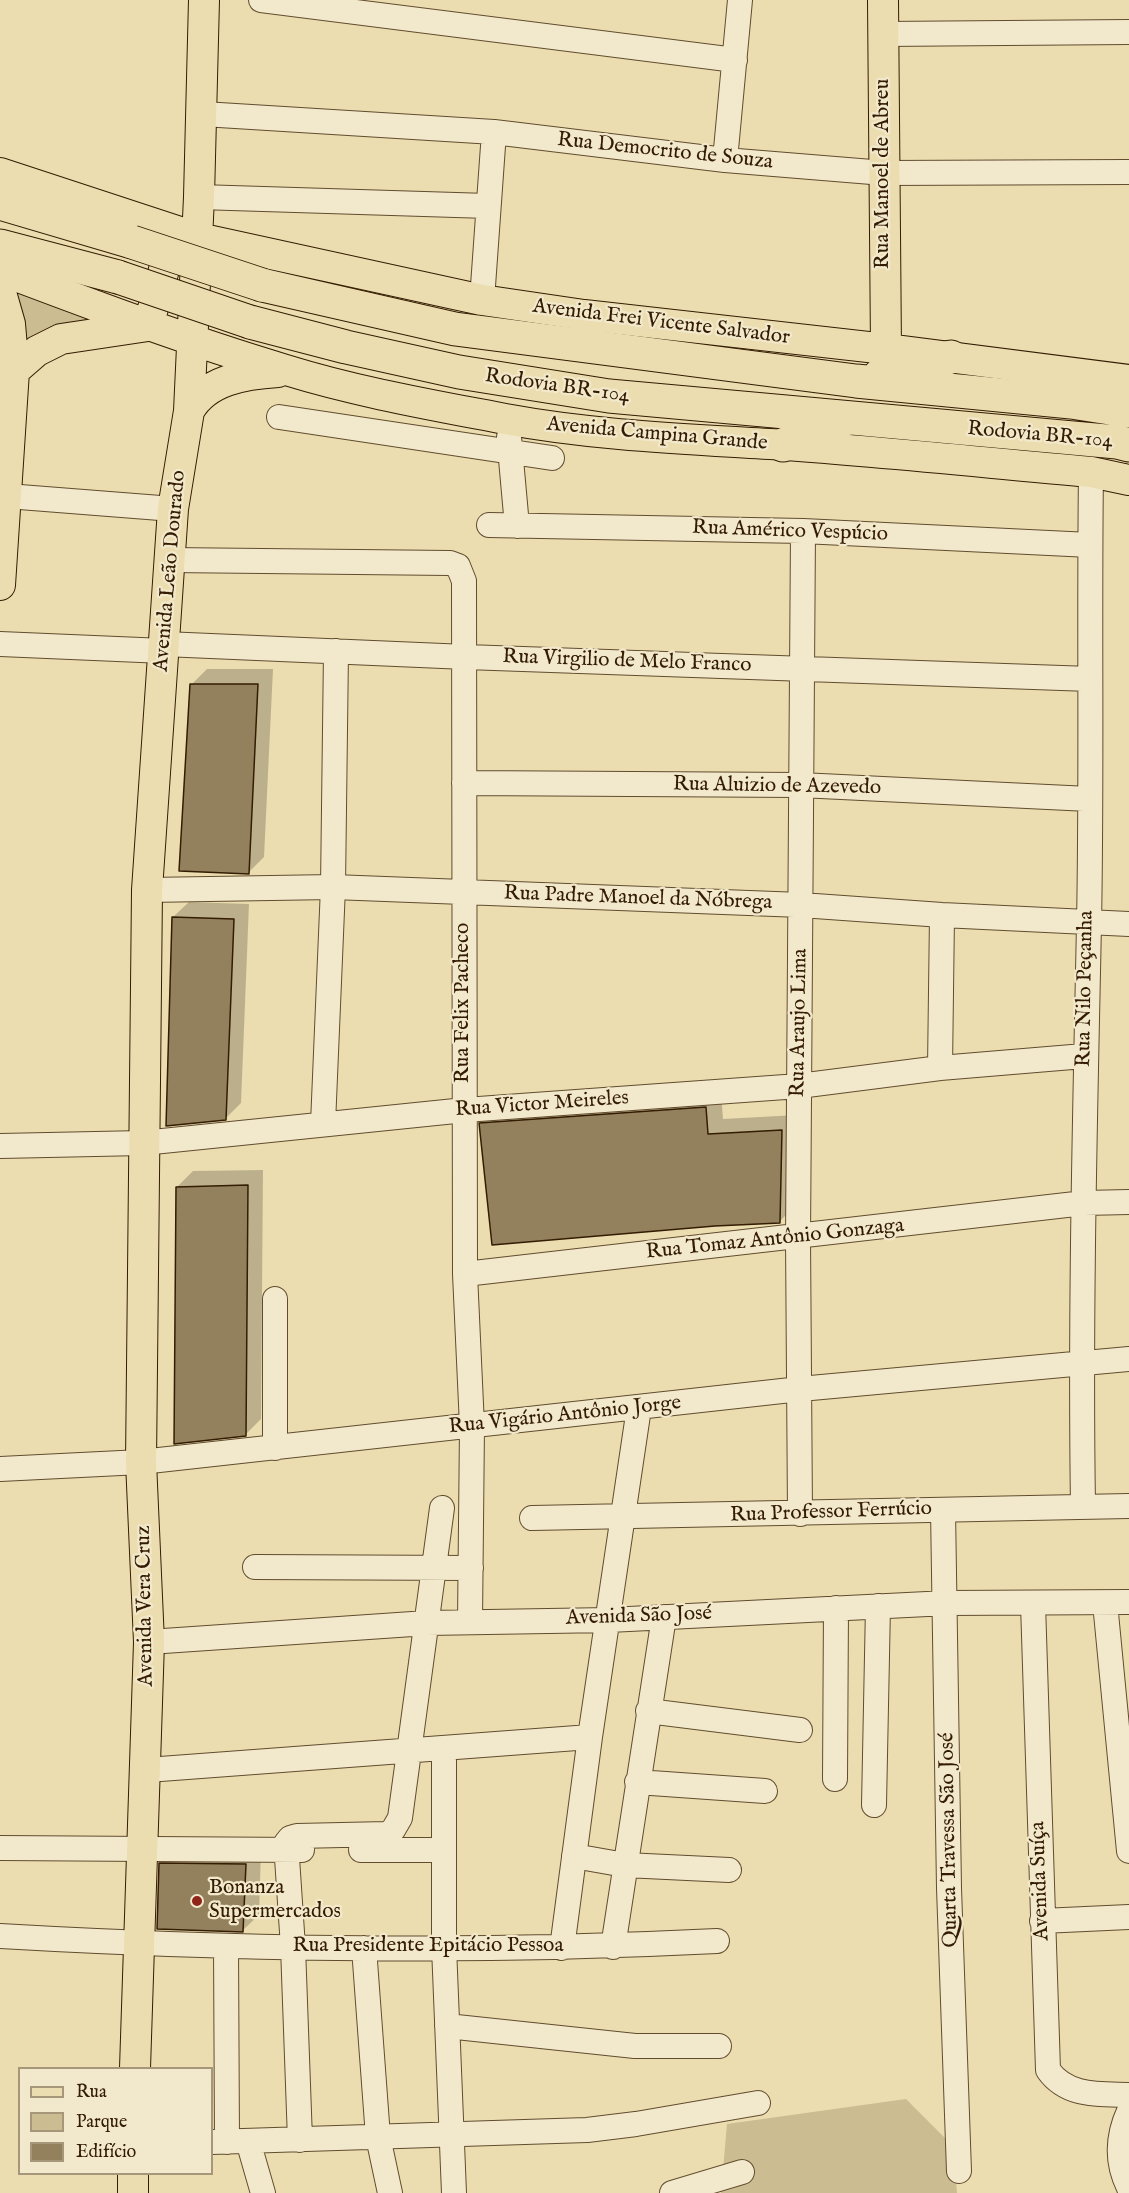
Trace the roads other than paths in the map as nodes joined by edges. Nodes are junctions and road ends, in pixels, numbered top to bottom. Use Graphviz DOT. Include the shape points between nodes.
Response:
graph roads {
  1 [pos="204,0"];
  2 [pos="261,0"];
  3 [pos="883,0"];
  4 [pos="735,1"];
  5 [pos="1129,32"];
  6 [pos="883,34"];
  7 [pos="735,60"];
  8 [pos="202,114"];
  9 [pos="494,132"];
  10 [pos="725,160"];
  11 [pos="1129,172"];
  12 [pos="0,173"];
  13 [pos="884,173"];
  14 [pos="200,197"];
  15 [pos="0,203"];
  16 [pos="488,206"];
  17 [pos="186,234"];
  18 [pos="0,246"];
  19 [pos="0,270"];
  20 [pos="0,290"];
  21 [pos="482,300"];
  22 [pos="148,326"];
  23 [pos="193,340"];
  24 [pos="886,349"];
  25 [pos="951,357"];
  26 [pos="15,371"];
  27 [pos="288,371"];
  28 [pos="1129,380"];
  29 [pos="856,381"];
  30 [pos="189,411"];
  31 [pos="1129,411"];
  32 [pos="279,417"];
  33 [pos="847,418"];
  34 [pos="507,420"];
  35 [pos="1129,445"];
  36 [pos="783,446"];
  37 [pos="511,450"];
  38 [pos="552,458"];
  39 [pos="1091,472"];
  40 [pos="1129,480"];
  41 [pos="7,496"];
  42 [pos="173,509"];
  43 [pos="489,525"];
  44 [pos="517,526"];
  45 [pos="804,531"];
  46 [pos="1090,545"];
  47 [pos="169,560"];
  48 [pos="0,585"];
  49 [pos="0,644"];
  50 [pos="164,647"];
  51 [pos="336,651"];
  52 [pos="466,657"];
  53 [pos="801,667"];
  54 [pos="1090,679"];
  55 [pos="464,783"];
  56 [pos="800,785"];
  57 [pos="1089,799"];
  58 [pos="333,887"];
  59 [pos="147,890"];
  60 [pos="464,892"];
  61 [pos="801,905"];
  62 [pos="942,915"];
  63 [pos="1089,923"];
  64 [pos="1129,924"];
  65 [pos="1084,1056"];
  66 [pos="940,1068"];
  67 [pos="799,1086"];
  68 [pos="465,1110"];
  69 [pos="323,1124"];
  70 [pos="142,1143"];
  71 [pos="0,1146"];
  72 [pos="1129,1202"];
  73 [pos="1084,1203"];
  74 [pos="798,1238"];
  75 [pos="465,1274"];
  76 [pos="275,1299"];
  77 [pos="1129,1359"];
  78 [pos="1081,1362"];
  79 [pos="800,1389"];
  80 [pos="639,1408"];
  81 [pos="472,1426"];
  82 [pos="275,1448"];
  83 [pos="141,1462"];
  84 [pos="0,1469"];
  85 [pos="1083,1506"];
  86 [pos="1129,1506"];
  87 [pos="442,1508"];
  88 [pos="943,1510"];
  89 [pos="800,1514"];
  90 [pos="532,1518"];
  91 [pos="624,1518"];
  92 [pos="255,1567"];
  93 [pos="471,1568"];
  94 [pos="435,1569"];
  95 [pos="1129,1602"];
  96 [pos="947,1603"];
  97 [pos="1105,1603"];
  98 [pos="1033,1604"];
  99 [pos="878,1606"];
  100 [pos="836,1608"];
  101 [pos="664,1617"];
  102 [pos="609,1620"];
  103 [pos="470,1622"];
  104 [pos="427,1623"];
  105 [pos="149,1642"];
  106 [pos="648,1711"];
  107 [pos="800,1730"];
  108 [pos="590,1737"];
  109 [pos="444,1749"];
  110 [pos="410,1750"];
  111 [pos="147,1770"];
  112 [pos="835,1779"];
  113 [pos="637,1782"];
  114 [pos="765,1791"];
  115 [pos="874,1805"];
  116 [pos="143,1847"];
  117 [pos="0,1848"];
  118 [pos="286,1850"];
  119 [pos="442,1850"];
  120 [pos="1129,1851"];
  121 [pos="574,1856"];
  122 [pos="625,1864"];
  123 [pos="729,1870"];
  124 [pos="1129,1917"];
  125 [pos="1042,1922"];
  126 [pos="0,1936"];
  127 [pos="717,1941"];
  128 [pos="138,1944"];
  129 [pos="226,1946"];
  130 [pos="293,1947"];
  131 [pos="444,1947"];
  132 [pos="613,1947"];
  133 [pos="364,1948"];
  134 [pos="562,1948"];
  135 [pos="447,2026"];
  136 [pos="719,2046"];
  137 [pos="135,2067"];
  138 [pos="1129,2095"];
  139 [pos="758,2103"];
  140 [pos="1129,2111"];
  141 [pos="451,2135"];
  142 [pos="378,2137"];
  143 [pos="300,2140"];
  144 [pos="229,2142"];
  145 [pos="959,2170"];
  146 [pos="742,2172"];
  147 [pos="133,2175"];
  148 [pos="1129,2188"];
  149 [pos="133,2193"];
  150 [pos="263,2193"];
  151 [pos="390,2193"];
  152 [pos="454,2193"];
  153 [pos="672,2193"];
  1 -- 8 [label="main road, Avenida Leão Dourado"];
  2 -- 7 [label="street"];
  3 -- 6 [label="main road, Rua Manoel de Abreu"];
  4 -- 7 [label="street"];
  5 -- 6 [label="street"];
  6 -- 13 [label="main road, Rua Manoel de Abreu"];
  7 -- 10 [label="street"];
  8 -- 9 [label="street, Rua Democrito de Souza"];
  8 -- 14 [label="main road, Avenida Leão Dourado"];
  9 -- 10 [label="street, Rua Democrito de Souza"];
  9 -- 16 [label="street"];
  10 -- 13 [label="street, Rua Democrito de Souza"];
  11 -- 13 [label="street, Rua Democrito de Souza"];
  12 -- 17 [label="main road, Avenida Frei Vicente Salvador"];
  13 -- 24 [label="main road, Rua Manoel de Abreu"];
  14 -- 16 [label="street"];
  14 -- 17 [label="main road, Avenida Leão Dourado"];
  15 -- 29 [label="highway, Rodovia BR-104, bridge" via="262,285 455,329"];
  16 -- 21 [label="street"];
  17 -- 21 [label="main road, Avenida Frei Vicente Salvador"];
  17 -- 22 [label="main road"];
  17 -- 23 [label="main road, Avenida Leão Dourado"];
  18 -- 33 [label="highway, Rodovia BR-104, bridge" via="118,277 250,322 459,372 609,396"];
  19 -- 22 [label="main road, Avenida Campina Grande"];
  20 -- 26 [label="main road" via="10,324"];
  21 -- 24 [label="main road, Avenida Frei Vicente Salvador"];
  22 -- 23 [label="main road, Avenida Campina Grande"];
  22 -- 26 [label="main road" via="61,339 37,351"];
  23 -- 27 [label="main road, Avenida Campina Grande"];
  23 -- 30 [label="main road, Avenida Leão Dourado"];
  24 -- 25 [label="main road, Avenida Frei Vicente Salvador"];
  25 -- 28 [label="main road, Avenida Frei Vicente Salvador"];
  25 -- 29 [label="highway"];
  26 -- 41 [label="main road"];
  27 -- 30 [label="main road" via="229,380 201,395"];
  27 -- 34 [label="main road, Avenida Campina Grande"];
  29 -- 31 [label="highway, Rodovia BR-104"];
  30 -- 42 [label="main road, Avenida Leão Dourado"];
  32 -- 37 [label="street"];
  33 -- 35 [label="highway, Rodovia BR-104"];
  33 -- 36 [label="highway"];
  34 -- 36 [label="main road, Avenida Campina Grande" via="671,440"];
  34 -- 37 [label="street"];
  36 -- 39 [label="main road, Avenida Campina Grande"];
  37 -- 38 [label="street"];
  37 -- 44 [label="street"];
  39 -- 40 [label="main road, Avenida Campina Grande"];
  39 -- 46 [label="street, Rua Nilo Peçanha"];
  41 -- 42 [label="street"];
  41 -- 48 [label="main road"];
  42 -- 47 [label="main road, Avenida Leão Dourado"];
  43 -- 44 [label="street, Rua Américo Vespúcio"];
  44 -- 45 [label="street, Rua Américo Vespúcio"];
  45 -- 46 [label="street, Rua Américo Vespúcio"];
  45 -- 53 [label="street, Rua Araujo Lima"];
  46 -- 54 [label="street, Rua Nilo Peçanha"];
  47 -- 50 [label="main road, Avenida Leão Dourado"];
  47 -- 52 [label="street, Rua Felix Pacheco" via="450,563 458,566 464,581"];
  49 -- 50 [label="street, Rua Virgilio de Melo Franco"];
  50 -- 51 [label="street, Rua Virgilio de Melo Franco"];
  50 -- 59 [label="main road, Avenida Leão Dourado"];
  51 -- 52 [label="street, Rua Virgilio de Melo Franco"];
  51 -- 58 [label="street"];
  52 -- 53 [label="street, Rua Virgilio de Melo Franco"];
  52 -- 55 [label="street, Rua Felix Pacheco"];
  53 -- 54 [label="street, Rua Virgilio de Melo Franco"];
  53 -- 56 [label="street, Rua Araujo Lima"];
  54 -- 57 [label="street, Rua Nilo Peçanha"];
  55 -- 56 [label="street, Rua Aluizio de Azevedo"];
  55 -- 60 [label="street, Rua Felix Pacheco"];
  56 -- 57 [label="street, Rua Aluizio de Azevedo"];
  56 -- 61 [label="street, Rua Araujo Lima"];
  57 -- 63 [label="street, Rua Nilo Peçanha"];
  58 -- 59 [label="street, Rua Padre Manoel da Nóbrega"];
  58 -- 60 [label="street, Rua Padre Manoel da Nóbrega"];
  58 -- 69 [label="street"];
  59 -- 70 [label="main road, Avenida Leão Dourado"];
  60 -- 61 [label="street, Rua Padre Manoel da Nóbrega"];
  60 -- 68 [label="street, Rua Felix Pacheco"];
  61 -- 62 [label="street, Rua Padre Manoel da Nóbrega"];
  61 -- 67 [label="street, Rua Araujo Lima"];
  62 -- 63 [label="street, Rua Padre Manoel da Nóbrega"];
  62 -- 66 [label="street"];
  63 -- 64 [label="street, Rua Padre Manoel da Nóbrega"];
  63 -- 65 [label="street, Rua Nilo Peçanha"];
  65 -- 66 [label="street, Rua Victor Meireles"];
  65 -- 73 [label="street, Rua Nilo Peçanha"];
  66 -- 67 [label="street, Rua Victor Meireles"];
  67 -- 68 [label="street, Rua Victor Meireles"];
  67 -- 74 [label="street, Rua Araujo Lima"];
  68 -- 69 [label="street, Rua Victor Meireles"];
  68 -- 75 [label="street, Rua Felix Pacheco"];
  69 -- 70 [label="street, Rua Victor Meireles"];
  70 -- 71 [label="street, Rua Victor Meireles"];
  70 -- 83 [label="main road, Avenida Vera Cruz"];
  72 -- 73 [label="street, Rua Tomaz Antônio Gonzaga"];
  73 -- 74 [label="street, Rua Tomaz Antônio Gonzaga"];
  73 -- 78 [label="street, Rua Nilo Peçanha"];
  74 -- 75 [label="street, Rua Tomaz Antônio Gonzaga"];
  74 -- 79 [label="street, Rua Araujo Lima"];
  75 -- 81 [label="street, Rua Felix Pacheco"];
  76 -- 82 [label="street"];
  77 -- 78 [label="street, Rua Vigário Antônio Jorge"];
  78 -- 79 [label="street, Rua Vigário Antônio Jorge"];
  78 -- 85 [label="street, Rua Nilo Peçanha"];
  79 -- 80 [label="street, Rua Vigário Antônio Jorge"];
  79 -- 89 [label="street, Rua Araujo Lima"];
  80 -- 81 [label="street, Rua Vigário Antônio Jorge"];
  80 -- 91 [label="street"];
  81 -- 82 [label="street, Rua Vigário Antônio Jorge"];
  81 -- 93 [label="street, Rua Felix Pacheco"];
  82 -- 83 [label="street, Rua Vigário Antônio Jorge"];
  83 -- 84 [label="street, Rua Vigário Antônio Jorge"];
  83 -- 105 [label="main road, Avenida Vera Cruz"];
  85 -- 86 [label="street, Rua Professor Ferrúcio"];
  85 -- 88 [label="street, Rua Professor Ferrúcio"];
  87 -- 94 [label="street"];
  88 -- 89 [label="street, Rua Professor Ferrúcio"];
  88 -- 96 [label="street, Quarta Travessa São José"];
  89 -- 91 [label="street, Rua Professor Ferrúcio"];
  90 -- 91 [label="street, Rua Professor Ferrúcio"];
  91 -- 102 [label="street"];
  92 -- 94 [label="street"];
  93 -- 94 [label="street"];
  93 -- 103 [label="street, Rua Felix Pacheco"];
  94 -- 104 [label="street"];
  95 -- 97 [label="street, Avenida São José"];
  96 -- 98 [label="street, Avenida São José"];
  96 -- 99 [label="street, Avenida São José"];
  96 -- 145 [label="street, Quarta Travessa São José" via="949,1888"];
  97 -- 98 [label="street, Avenida São José"];
  97 -- 120 [label="street"];
  98 -- 125 [label="street, Avenida Suíça"];
  99 -- 100 [label="street, Avenida São José"];
  99 -- 115 [label="street"];
  100 -- 101 [label="street, Avenida São José"];
  100 -- 112 [label="street"];
  101 -- 102 [label="street, Avenida São José"];
  101 -- 106 [label="street"];
  102 -- 103 [label="street, Avenida São José"];
  102 -- 108 [label="street"];
  103 -- 104 [label="street, Avenida São José"];
  104 -- 105 [label="street, Avenida São José"];
  104 -- 110 [label="street"];
  105 -- 111 [label="main road, Avenida Vera Cruz"];
  106 -- 107 [label="street"];
  106 -- 113 [label="street"];
  108 -- 109 [label="street"];
  108 -- 121 [label="street"];
  109 -- 110 [label="street"];
  109 -- 119 [label="street"];
  110 -- 111 [label="street"];
  110 -- 118 [label="street" via="400,1818 393,1830 387,1834 297,1836 290,1838"];
  111 -- 116 [label="main road, Avenida Vera Cruz"];
  113 -- 114 [label="street"];
  113 -- 122 [label="street"];
  116 -- 117 [label="street"];
  116 -- 118 [label="street"];
  116 -- 128 [label="main road, Avenida Vera Cruz"];
  118 -- 119 [label="street"];
  118 -- 130 [label="street"];
  119 -- 131 [label="street"];
  121 -- 122 [label="street"];
  121 -- 134 [label="street"];
  122 -- 123 [label="street"];
  122 -- 132 [label="street"];
  124 -- 125 [label="street"];
  125 -- 138 [label="street, Avenida Suíça" via="1048,2070 1063,2086 1075,2091"];
  126 -- 128 [label="street, Rua Presidente Epitácio Pessoa"];
  127 -- 132 [label="street, Rua Presidente Epitácio Pessoa"];
  128 -- 129 [label="street, Rua Presidente Epitácio Pessoa"];
  128 -- 137 [label="main road, Avenida Vera Cruz"];
  129 -- 130 [label="street, Rua Presidente Epitácio Pessoa"];
  129 -- 144 [label="street"];
  130 -- 133 [label="street, Rua Presidente Epitácio Pessoa"];
  130 -- 143 [label="street"];
  131 -- 133 [label="street, Rua Presidente Epitácio Pessoa"];
  131 -- 134 [label="street, Rua Presidente Epitácio Pessoa"];
  131 -- 135 [label="street"];
  132 -- 134 [label="street, Rua Presidente Epitácio Pessoa"];
  133 -- 142 [label="street"];
  135 -- 136 [label="street" via="635,2046"];
  135 -- 141 [label="street"];
  139 -- 141 [label="street" via="587,2130"];
  140 -- 148 [label="street" via="1122,2126 1119,2151"];
  141 -- 142 [label="street"];
  141 -- 152 [label="street"];
  142 -- 143 [label="street"];
  142 -- 151 [label="street"];
  143 -- 144 [label="street"];
  144 -- 150 [label="street"];
  146 -- 153 [label="street"];
  147 -- 149 [label="main road"];
}
